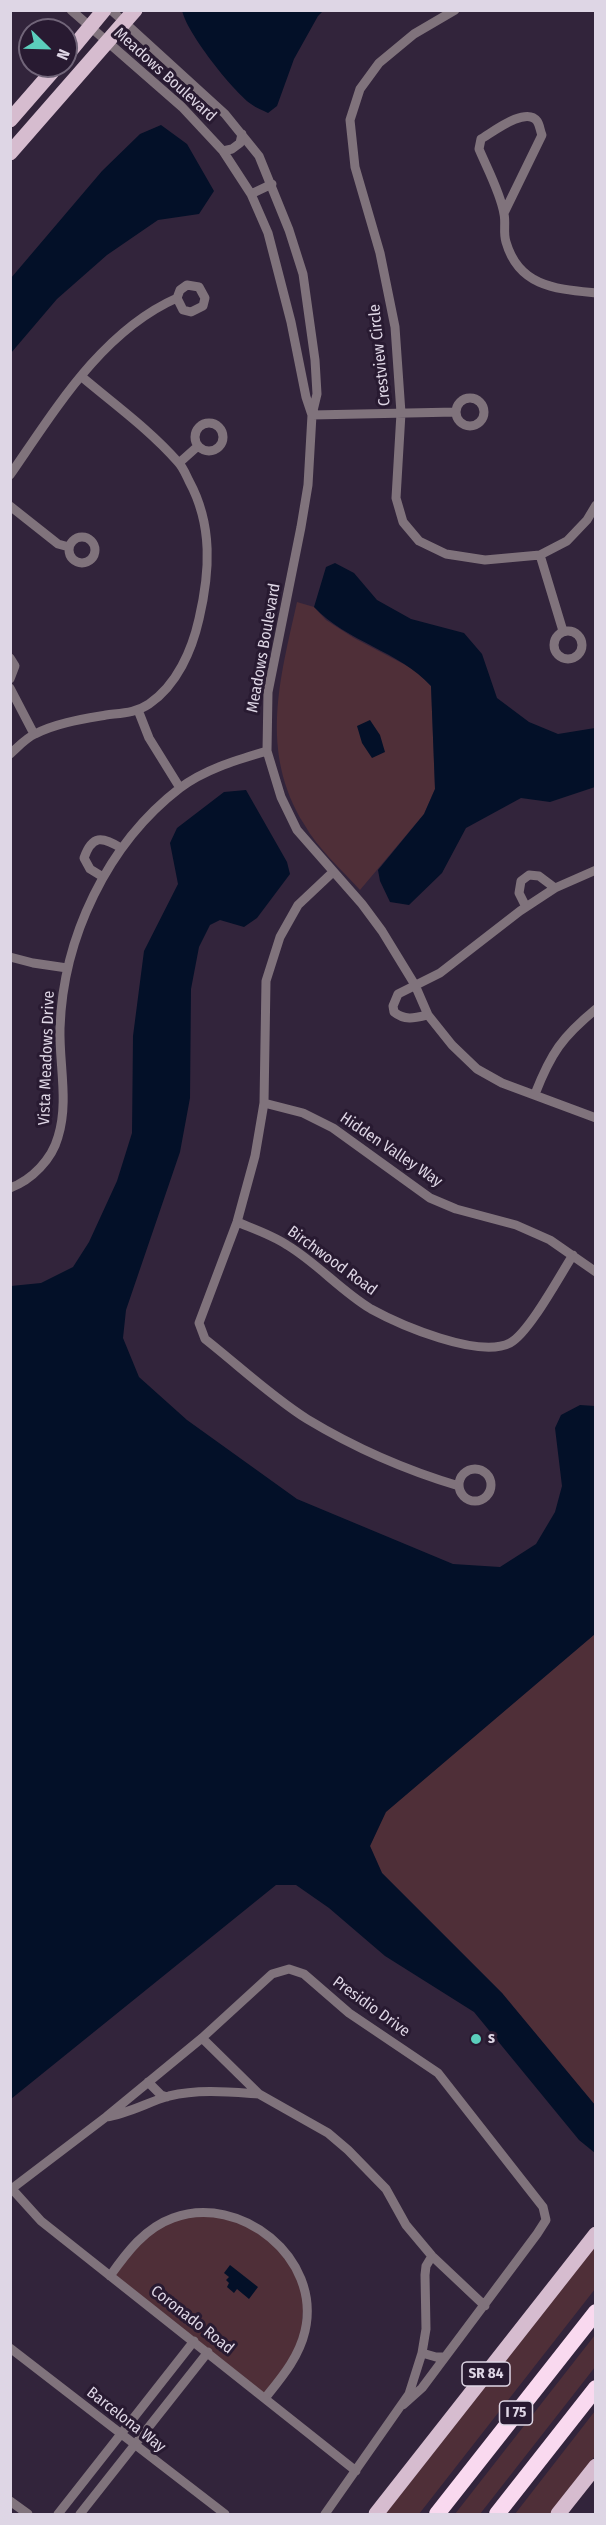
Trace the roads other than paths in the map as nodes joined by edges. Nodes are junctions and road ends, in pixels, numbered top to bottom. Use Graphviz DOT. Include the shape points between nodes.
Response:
graph roads {
  1 [pos="71,10"];
  2 [pos="104,10"];
  3 [pos="111,10"];
  4 [pos="135,10"];
  5 [pos="455,10"];
  6 [pos="124,22"];
  7 [pos="91,27"];
  8 [pos="78,42"];
  9 [pos="107,42"];
  10 [pos="47,78"];
  11 [pos="10,120"];
  12 [pos="242,134"];
  13 [pos="223,151"];
  14 [pos="10,153"];
  15 [pos="272,184"];
  16 [pos="251,194"];
  17 [pos="504,213"];
  18 [pos="596,293"];
  19 [pos="177,298"];
  20 [pos="82,377"];
  21 [pos="456,412"];
  22 [pos="401,413"];
  23 [pos="312,415"];
  24 [pos="198,446"];
  25 [pos="179,463"];
  26 [pos="10,475"];
  27 [pos="596,505"];
  28 [pos="10,506"];
  29 [pos="69,547"];
  30 [pos="540,555"];
  31 [pos="563,631"];
  32 [pos="10,658"];
  33 [pos="10,679"];
  34 [pos="10,688"];
  35 [pos="138,710"];
  36 [pos="34,734"];
  37 [pos="267,751"];
  38 [pos="10,754"];
  39 [pos="180,788"];
  40 [pos="122,848"];
  41 [pos="596,870"];
  42 [pos="333,872"];
  43 [pos="103,877"];
  44 [pos="555,888"];
  45 [pos="526,907"];
  46 [pos="10,957"];
  47 [pos="67,968"];
  48 [pos="415,985"];
  49 [pos="596,1009"];
  50 [pos="428,1015"];
  51 [pos="535,1094"];
  52 [pos="264,1103"];
  53 [pos="596,1118"];
  54 [pos="10,1188"];
  55 [pos="237,1222"];
  56 [pos="573,1255"];
  57 [pos="596,1272"];
  58 [pos="459,1486"];
  59 [pos="202,2038"];
  60 [pos="148,2082"];
  61 [pos="260,2094"];
  62 [pos="167,2097"];
  63 [pos="106,2117"];
  64 [pos="11,2190"];
  65 [pos="596,2234"];
  66 [pos="432,2256"];
  67 [pos="110,2276"];
  68 [pos="485,2306"];
  69 [pos="596,2312"];
  70 [pos="194,2341"];
  71 [pos="10,2348"];
  72 [pos="208,2352"];
  73 [pos="422,2353"];
  74 [pos="445,2357"];
  75 [pos="596,2388"];
  76 [pos="266,2397"];
  77 [pos="403,2405"];
  78 [pos="120,2435"];
  79 [pos="134,2446"];
  80 [pos="596,2466"];
  81 [pos="356,2471"];
  82 [pos="10,2501"];
  83 [pos="28,2514"];
  84 [pos="58,2514"];
  85 [pos="80,2514"];
  86 [pos="225,2514"];
  87 [pos="325,2514"];
  88 [pos="376,2514"];
  89 [pos="437,2514"];
  90 [pos="497,2514"];
  91 [pos="558,2514"];
  1 -- 7 [label="street, Meadows Boulevard"];
  2 -- 7 [label="main road"];
  3 -- 6 [label="street, Meadows Boulevard"];
  4 -- 6 [label="main road"];
  5 -- 22 [label="street, Crestview Circle" via="414,34 379,63 360,90 350,120 355,167 380,253 395,327"];
  6 -- 9 [label="main road"];
  6 -- 12 [label="street, Meadows Boulevard"];
  7 -- 8 [label="main road"];
  7 -- 9 [label="street, Meadows Boulevard"];
  9 -- 13 [label="street, Meadows Boulevard" via="182,107"];
  9 -- 14 [label="main road"];
  10 -- 11 [label="main road"];
  12 -- 13 [label="street" via="240,143"];
  12 -- 15 [label="street, Meadows Boulevard" via="259,156"];
  13 -- 16 [label="street, Meadows Boulevard"];
  15 -- 16 [label="street"];
  15 -- 23 [label="street, Meadows Boulevard" via="303,274 315,360 317,394"];
  16 -- 23 [label="street, Meadows Boulevard" via="268,234"];
  17 -- 17 [label="street" via="479,149 480,139 521,116 531,116 538,122 542,135"];
  17 -- 18 [label="street" via="505,241 516,266 538,283"];
  19 -- 20 [label="street" via="111,343"];
  20 -- 25 [label="street"];
  20 -- 26 [label="street"];
  21 -- 22 [label="street"];
  22 -- 23 [label="street"];
  22 -- 30 [label="street, Crestview Circle" via="396,498 403,522 419,541 446,554 485,560"];
  23 -- 37 [label="street, Meadows Boulevard" via="308,485 268,692"];
  24 -- 25 [label="street"];
  25 -- 35 [label="street" via="197,495 206,529 208,565 203,601 186,658 164,692"];
  27 -- 30 [label="street, Crestview Circle" via="567,541"];
  28 -- 29 [label="street" via="58,544"];
  30 -- 31 [label="street"];
  32 -- 33 [label="street" via="15,670"];
  34 -- 36 [label="street"];
  35 -- 36 [label="street" via="68,722"];
  35 -- 39 [label="street" via="148,738"];
  36 -- 38 [label="street"];
  37 -- 39 [label="street, Vista Meadows Drive" via="204,773"];
  37 -- 42 [label="street, Meadows Boulevard" via="281,797 297,830"];
  39 -- 40 [label="street, Vista Meadows Drive"];
  40 -- 43 [label="street, Vista Meadows Drive"];
  40 -- 43 [label="street" via="107,839 88,846 84,858"];
  41 -- 44 [label="street"];
  42 -- 48 [label="street, Meadows Boulevard" via="376,922"];
  42 -- 52 [label="street" via="298,904 280,937 266,981"];
  43 -- 47 [label="street, Vista Meadows Drive" via="84,916"];
  44 -- 45 [label="street"];
  44 -- 45 [label="street" via="539,876 529,875 521,881 519,893"];
  45 -- 48 [label="street" via="440,973"];
  46 -- 47 [label="street"];
  47 -- 54 [label="street, Vista Meadows Drive" via="60,1028 63,1117 58,1139 47,1160 24,1183"];
  48 -- 50 [label="street, Meadows Boulevard"];
  48 -- 50 [label="street" via="398,994 394,1012 407,1019"];
  49 -- 51 [label="street" via="573,1028 549,1059"];
  50 -- 51 [label="street, Meadows Boulevard" via="477,1069"];
  51 -- 53 [label="street, Meadows Boulevard"];
  52 -- 55 [label="street"];
  52 -- 56 [label="street, Hidden Valley Way" via="303,1113 333,1128 430,1197 456,1209 516,1225"];
  55 -- 56 [label="street, Birchwood Road" via="288,1245 371,1309 418,1330 473,1347 498,1348 523,1332"];
  55 -- 58 [label="street" via="199,1323 205,1339 306,1418 368,1452"];
  56 -- 57 [label="street, Hidden Valley Way"];
  59 -- 60 [label="street, Presidio Drive"];
  59 -- 61 [label="street"];
  59 -- 68 [label="street, Presidio Drive" via="272,1974 289,1969 304,1974 349,2013 438,2073 543,2206 546,2220"];
  60 -- 62 [label="street"];
  60 -- 63 [label="street, Presidio Drive"];
  61 -- 62 [label="street" via="201,2091"];
  61 -- 66 [label="street" via="328,2133 348,2150 386,2189 406,2224"];
  62 -- 63 [label="street"];
  63 -- 64 [label="street, Presidio Drive"];
  64 -- 67 [label="street, Coronado Road" via="41,2221"];
  65 -- 88 [label="main road, SR 84"];
  66 -- 68 [label="street"];
  66 -- 73 [label="street, Presidio Drive" via="425,2275"];
  67 -- 70 [label="street, Coronado Road"];
  67 -- 76 [label="street" via="143,2235 171,2218 193,2212 239,2218 269,2236 293,2261 304,2289 306,2328 290,2365"];
  68 -- 74 [label="street, Presidio Drive"];
  69 -- 89 [label="highway, I 75"];
  70 -- 72 [label="street, Coronado Road"];
  70 -- 78 [label="street"];
  71 -- 78 [label="street, Barcelona Way"];
  72 -- 76 [label="street, Coronado Road"];
  72 -- 79 [label="street"];
  73 -- 74 [label="street"];
  73 -- 77 [label="street, Presidio Drive"];
  74 -- 77 [label="street, Presidio Drive" via="422,2388"];
  75 -- 90 [label="highway"];
  76 -- 81 [label="street, Coronado Road"];
  77 -- 81 [label="street, Presidio Drive"];
  78 -- 79 [label="street, Barcelona Way"];
  78 -- 84 [label="street"];
  79 -- 85 [label="street"];
  79 -- 86 [label="street, Barcelona Way"];
  80 -- 91 [label="main road"];
  81 -- 87 [label="street, Presidio Drive"];
  82 -- 83 [label="street"];
}
